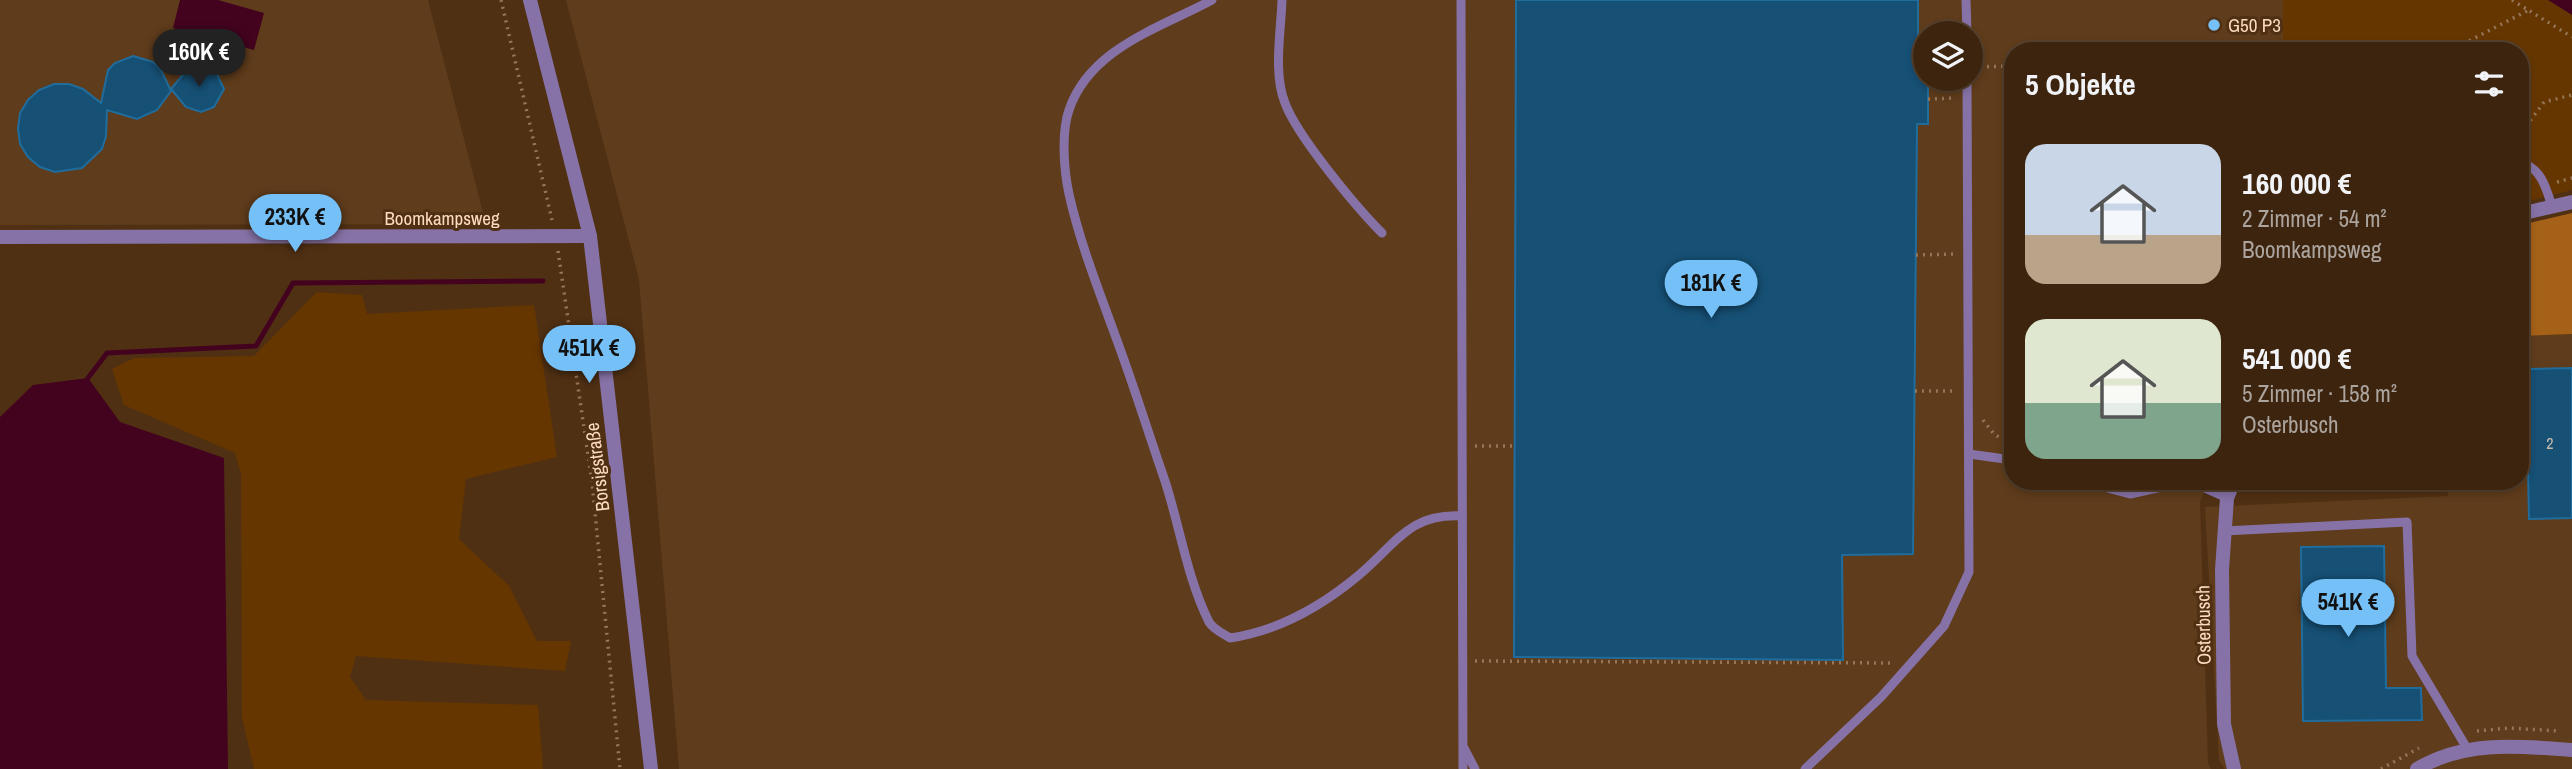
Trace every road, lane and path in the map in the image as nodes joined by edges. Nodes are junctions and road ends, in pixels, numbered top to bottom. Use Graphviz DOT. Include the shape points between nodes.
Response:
graph roads {
  1 [pos="501,0"];
  2 [pos="530,0"];
  3 [pos="1212,0"];
  4 [pos="1282,0"];
  5 [pos="1461,0"];
  6 [pos="1966,0"];
  7 [pos="2512,0"];
  8 [pos="2527,11"];
  9 [pos="1967,21"];
  10 [pos="2572,37"];
  11 [pos="2467,42"];
  12 [pos="2004,66"];
  13 [pos="1983,67"];
  14 [pos="1967,91"];
  15 [pos="2572,94"];
  16 [pos="1967,98"];
  17 [pos="1928,99"];
  18 [pos="2529,122"];
  19 [pos="2529,165"];
  20 [pos="2572,202"];
  21 [pos="2552,207"];
  22 [pos="2529,212"];
  23 [pos="1382,233"];
  24 [pos="590,236"];
  25 [pos="0,237"];
  26 [pos="556,237"];
  27 [pos="1968,254"];
  28 [pos="1916,255"];
  29 [pos="1915,391"];
  30 [pos="1968,391"];
  31 [pos="1968,415"];
  32 [pos="2004,441"];
  33 [pos="1462,446"];
  34 [pos="1515,446"];
  35 [pos="1969,454"];
  36 [pos="2004,459"];
  37 [pos="2112,490"];
  38 [pos="2151,490"];
  39 [pos="2209,490"];
  40 [pos="2230,490"];
  41 [pos="2227,498"];
  42 [pos="1462,516"];
  43 [pos="2224,531"];
  44 [pos="1462,661"];
  45 [pos="1910,663"];
  46 [pos="1463,747"];
  47 [pos="2469,750"];
  48 [pos="2572,751"];
  49 [pos="2423,767"];
  50 [pos="620,769"];
  51 [pos="651,769"];
  52 [pos="1463,769"];
  53 [pos="1475,769"];
  54 [pos="1805,769"];
  55 [pos="2234,769"];
  1 -- 26 [label="path, Borsigstraße"];
  2 -- 24 [label="street, Borsigstraße"];
  3 -- 42 [label="lane" via="1130,41 1100,63 1068,112 1065,156 1068,191 1083,250 1116,336 1211,626 1230,638 1259,634 1298,616 1357,576 1423,520 1437,515"];
  4 -- 23 [label="lane" via="1280,77 1285,103 1362,213"];
  5 -- 33 [label="lane"];
  6 -- 9 [label="lane"];
  7 -- 8 [label="path"];
  8 -- 10 [label="path"];
  8 -- 11 [label="path"];
  12 -- 13 [label="path"];
  14 -- 16 [label="lane"];
  15 -- 18 [label="path" via="2544,102"];
  16 -- 17 [label="path"];
  16 -- 27 [label="lane"];
  19 -- 21 [label="lane" via="2544,181"];
  20 -- 21 [label="street"];
  21 -- 22 [label="street"];
  24 -- 26 [label="street, Boomkampsweg"];
  24 -- 51 [label="street, Borsigstraße"];
  25 -- 26 [label="street, Boomkampsweg"];
  26 -- 50 [label="path, Borsigstraße" via="592,482"];
  27 -- 28 [label="path"];
  27 -- 30 [label="lane"];
  29 -- 30 [label="path"];
  30 -- 31 [label="lane"];
  31 -- 32 [label="path" via="1982,416 1985,425"];
  31 -- 35 [label="lane"];
  33 -- 34 [label="path"];
  33 -- 42 [label="lane"];
  35 -- 36 [label="lane"];
  35 -- 45 [label="lane" via="1969,572 1944,625"];
  37 -- 38 [label="lane" via="2130,495"];
  39 -- 41 [label="lane"];
  40 -- 41 [label="street, Osterbusch"];
  41 -- 43 [label="street, Osterbusch"];
  42 -- 44 [label="lane"];
  43 -- 47 [label="lane" via="2407,522 2412,656"];
  43 -- 55 [label="street, Osterbusch" via="2224,724"];
  44 -- 45 [label="path"];
  44 -- 46 [label="lane"];
  45 -- 54 [label="lane"];
  46 -- 52 [label="lane"];
  46 -- 53 [label="lane"];
  47 -- 48 [label="street" via="2512,746"];
  47 -- 49 [label="street"];
}
